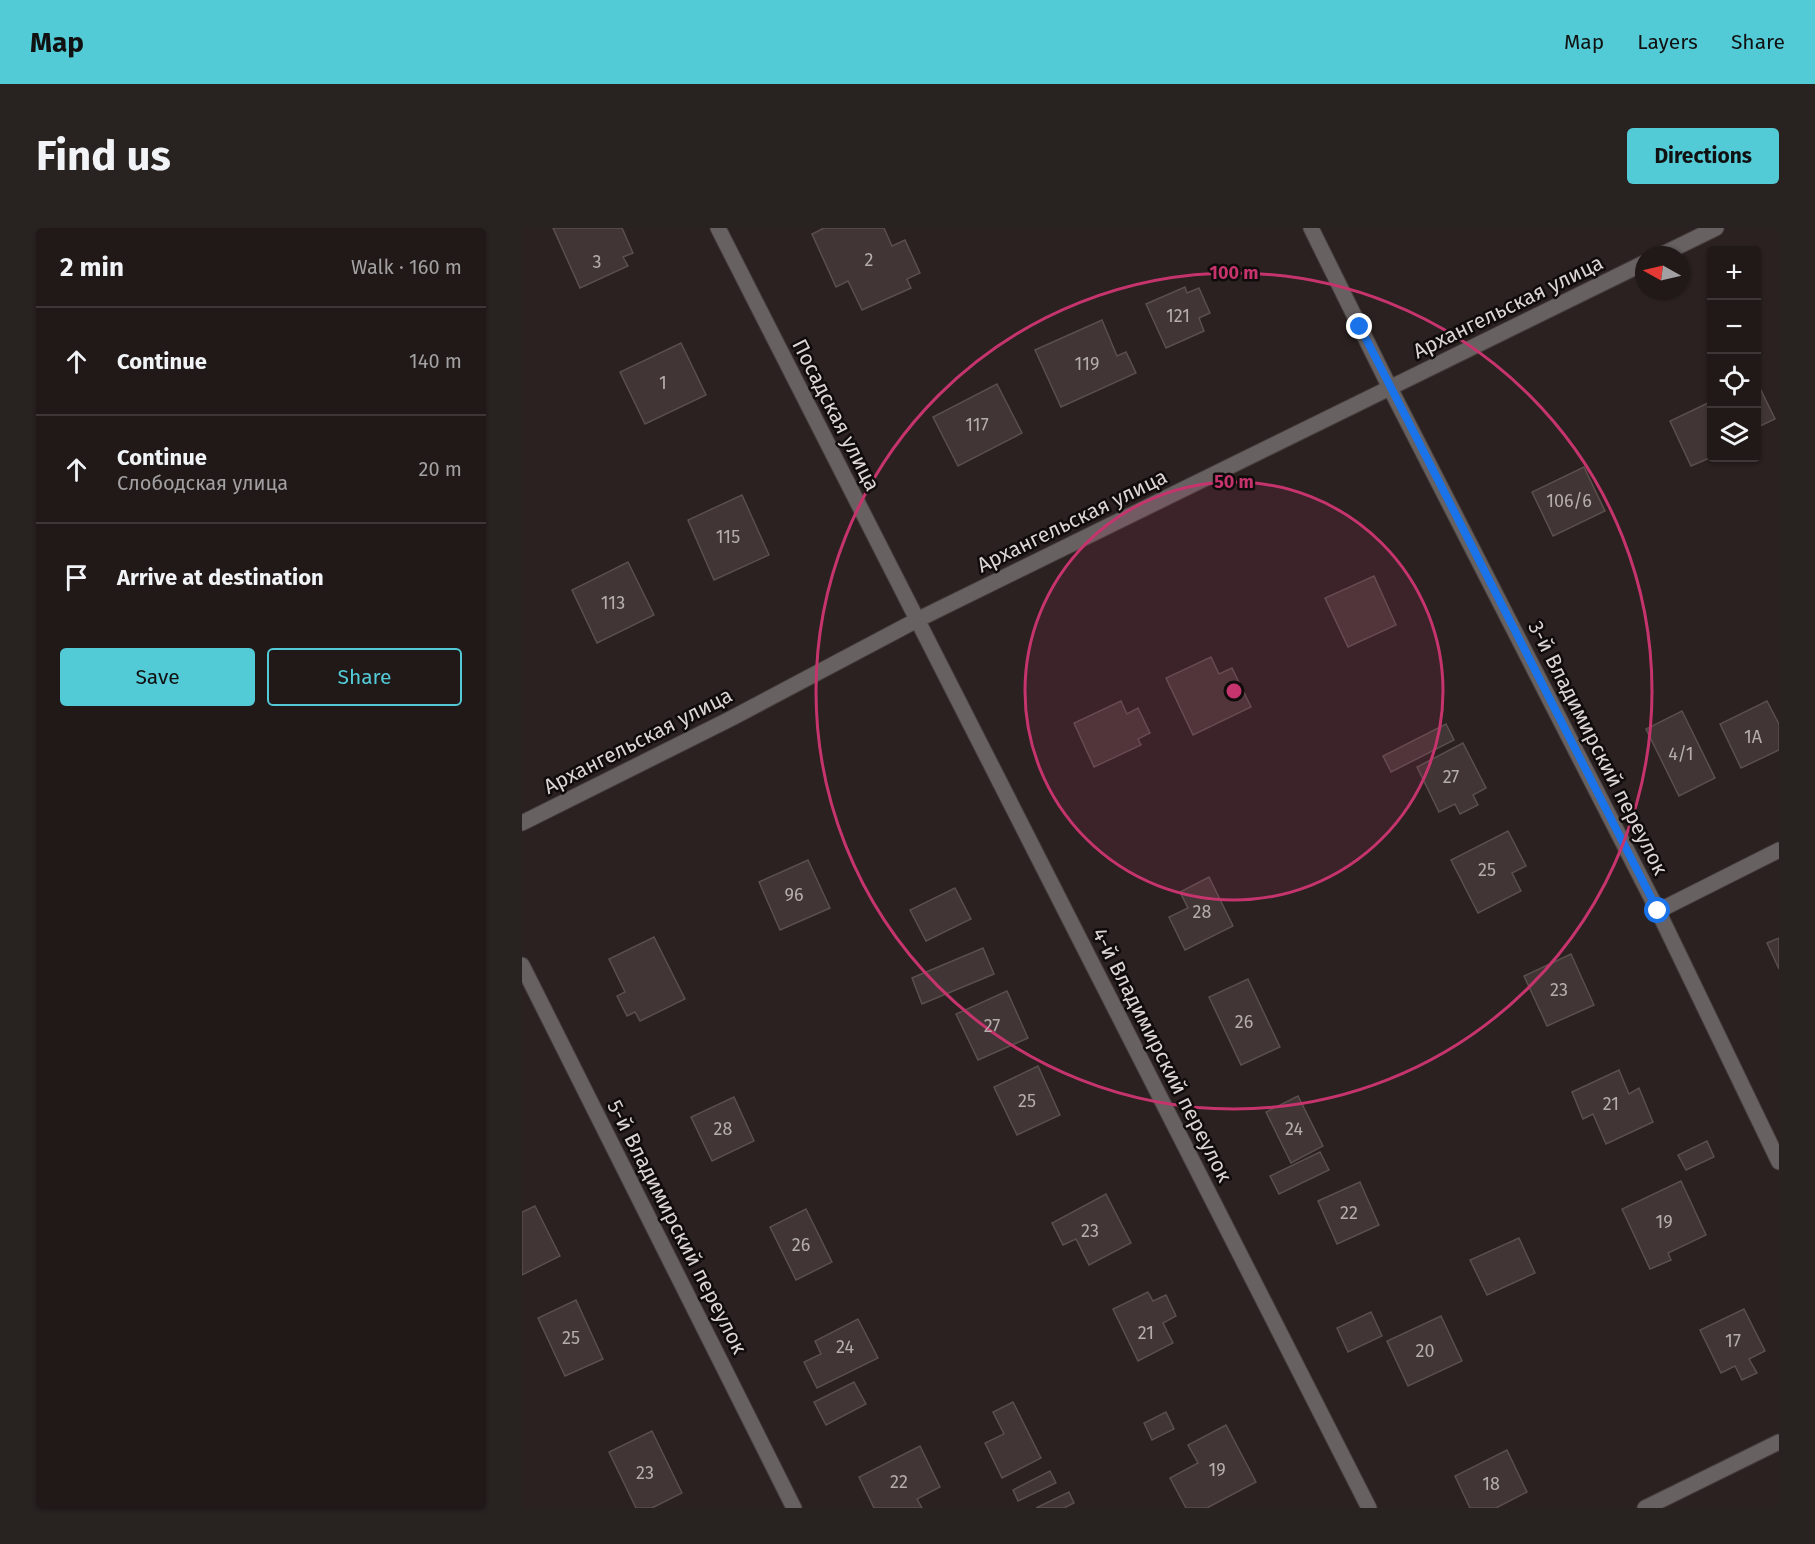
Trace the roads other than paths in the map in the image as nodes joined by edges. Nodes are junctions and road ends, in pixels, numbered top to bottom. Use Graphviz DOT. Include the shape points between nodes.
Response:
graph roads {
  1 [pos="718,228"];
  2 [pos="1311,228"];
  3 [pos="1716,228"];
  4 [pos="1679,246"];
  5 [pos="1635,267"];
  6 [pos="1390,388"];
  7 [pos="917,620"];
  8 [pos="522,823"];
  9 [pos="1779,850"];
  10 [pos="1658,911"];
  11 [pos="522,965"];
  12 [pos="1779,1162"];
  13 [pos="1779,1442"];
  14 [pos="794,1508"];
  15 [pos="1369,1508"];
  16 [pos="1645,1508"];
  1 -- 7 [label="street, Посадская улица"];
  2 -- 6 [label="street, 3-й Владимирский переулок"];
  3 -- 4 [label="street"];
  5 -- 6 [label="street, Архангельская улица"];
  6 -- 7 [label="street, Архангельская улица"];
  6 -- 10 [label="street, 3-й Владимирский переулок"];
  7 -- 8 [label="street, Архангельская улица"];
  7 -- 15 [label="street, 4-й Владимирский переулок"];
  9 -- 10 [label="street"];
  10 -- 12 [label="street, 3-й Владимирский переулок"];
  11 -- 14 [label="street, 5-й Владимирский переулок"];
  13 -- 16 [label="street"];
}
